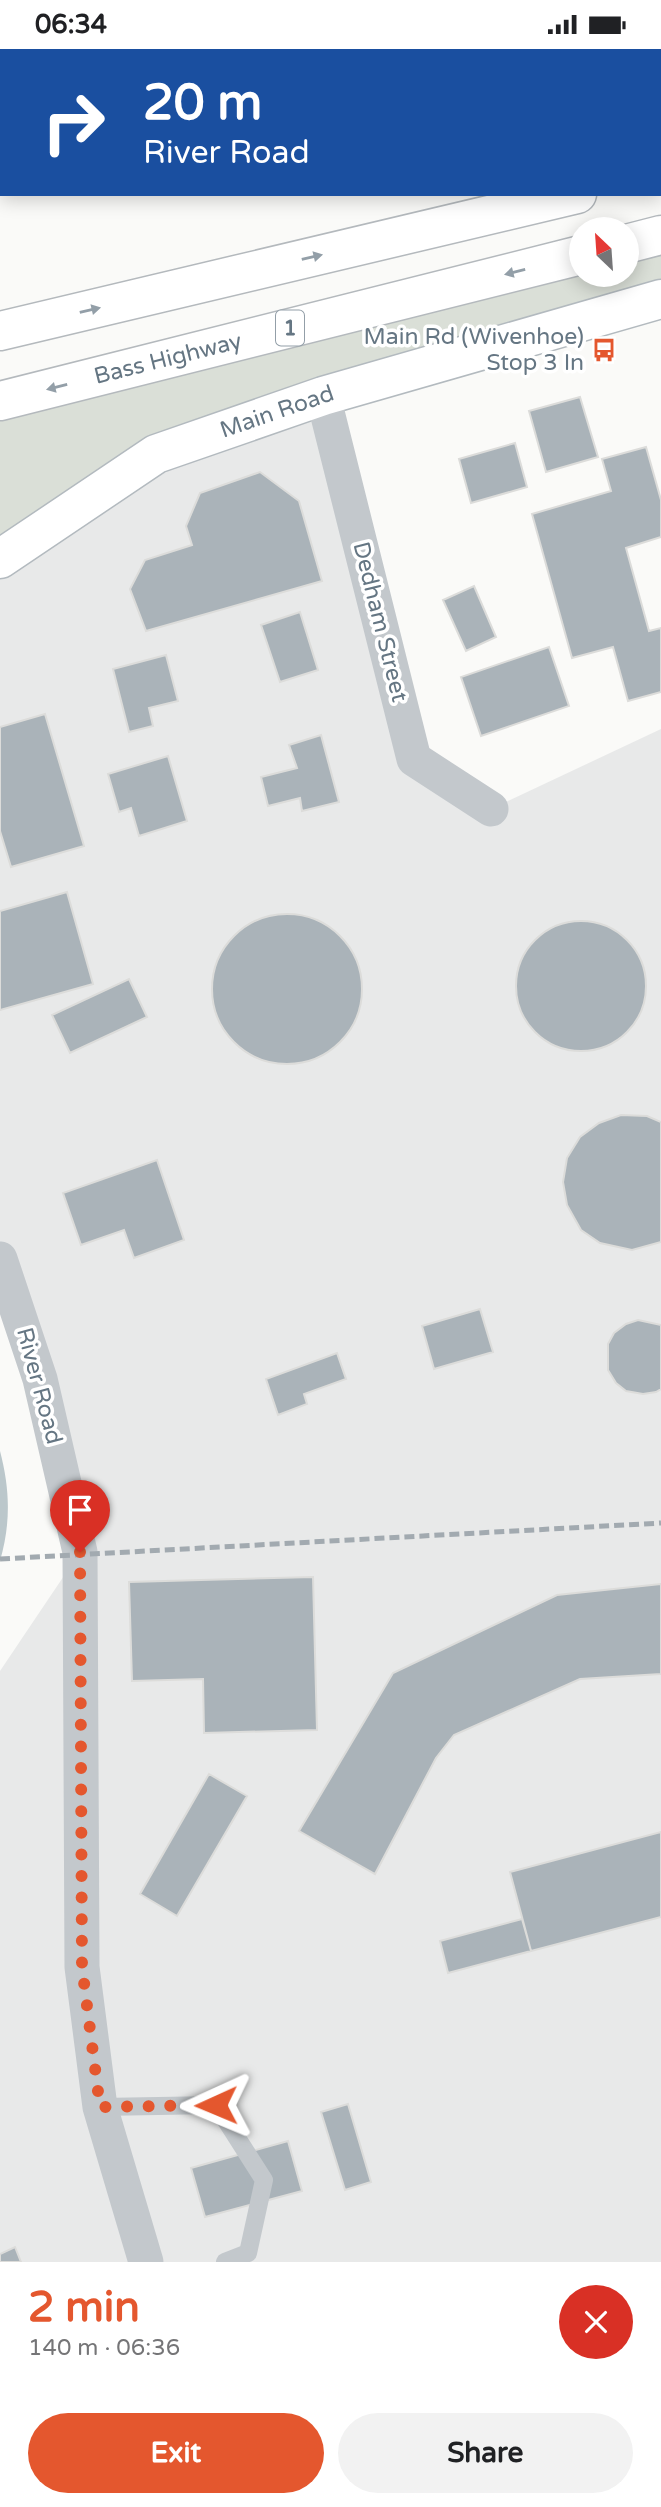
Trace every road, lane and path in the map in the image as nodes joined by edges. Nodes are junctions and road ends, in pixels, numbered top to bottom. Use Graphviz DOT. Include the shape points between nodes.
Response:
graph roads {
  1 [pos="570,196"];
  2 [pos="661,235"];
  3 [pos="639,241"];
  4 [pos="569,258"];
  5 [pos="661,299"];
  6 [pos="0,331"];
  7 [pos="323,395"];
  8 [pos="0,401"];
  9 [pos="0,559"];
  10 [pos="491,809"];
  11 [pos="0,1259"];
  12 [pos="100,2107"];
  13 [pos="146,2262"];
  14 [pos="225,2262"];
  6 -- 1 [label="main road, one-way"];
  2 -- 3 [label="main road"];
  4 -- 8 [label="main road, Bass Highway / 1, one-way"];
  5 -- 7 [label="main road, Main Road"];
  7 -- 9 [label="main road, Main Road" via="156,454"];
  7 -- 10 [label="street, Dedham Street" via="414,759"];
  11 -- 12 [label="street, River Road" via="40,1379 80,1552 82,1967"];
  12 -- 13 [label="street, River Road"];
  12 -- 14 [label="lane" via="216,2105 264,2180 248,2253"];
}
